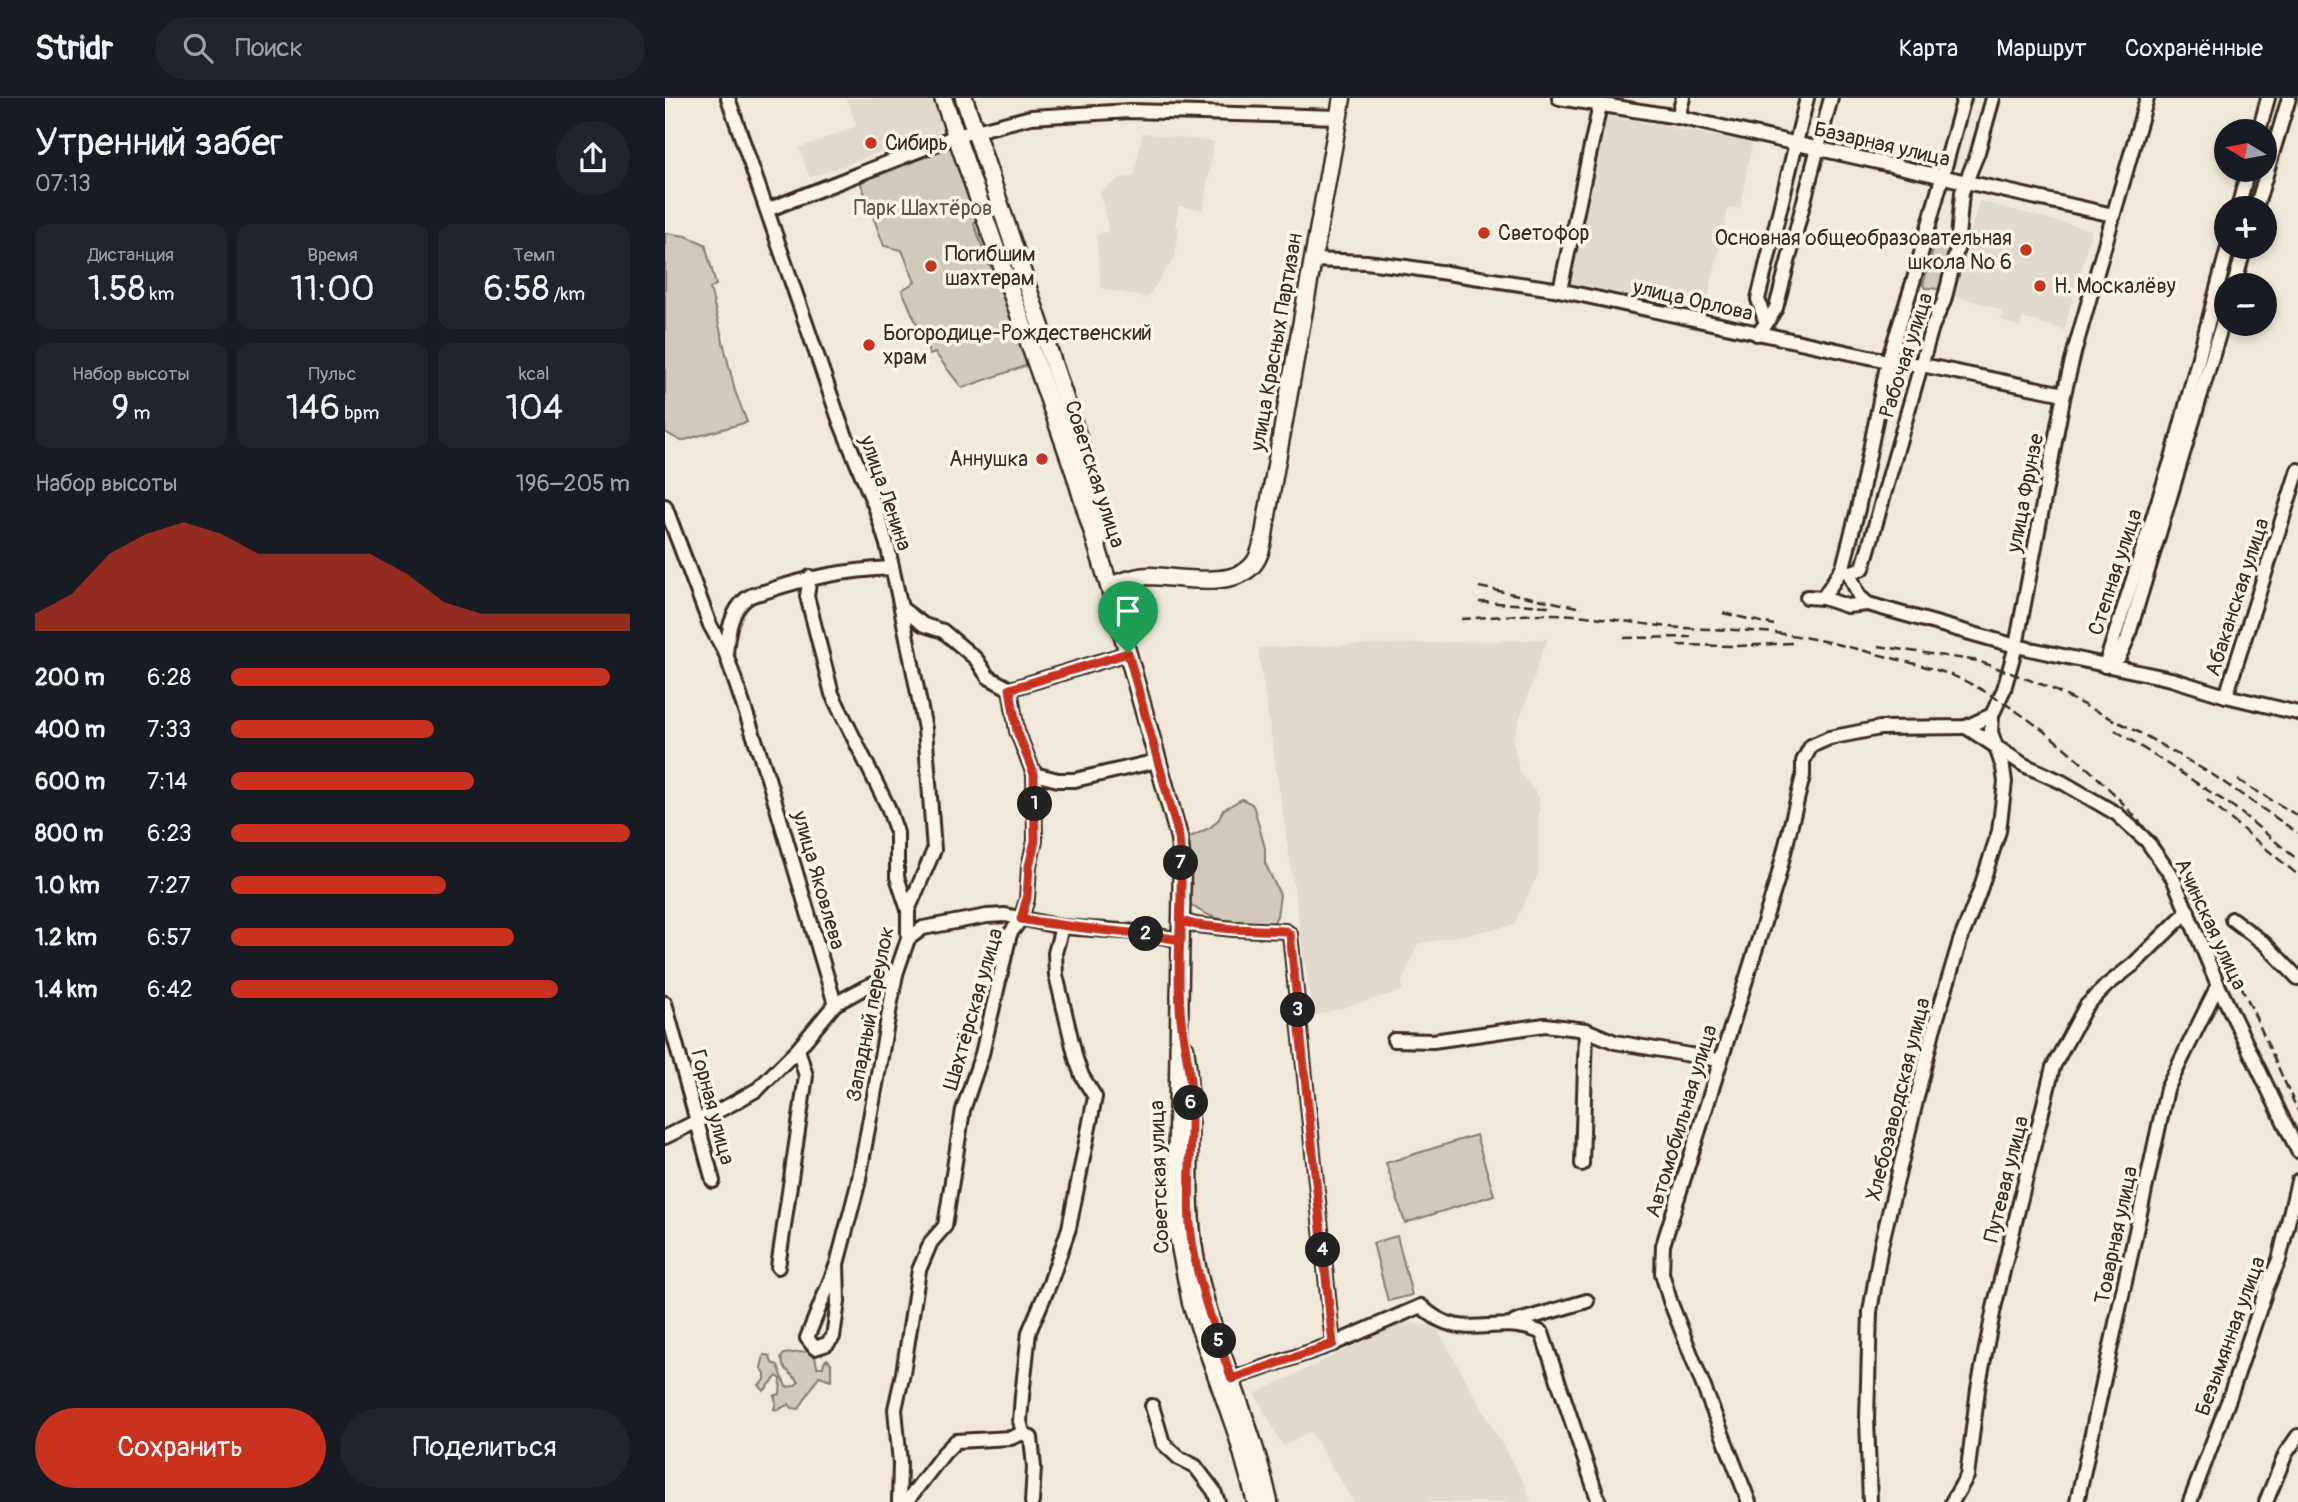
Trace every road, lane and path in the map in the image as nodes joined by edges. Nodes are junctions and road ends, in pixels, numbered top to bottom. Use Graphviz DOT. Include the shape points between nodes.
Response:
graph roads {
  1 [pos="728,98"];
  2 [pos="943,98"];
  3 [pos="964,98"];
  4 [pos="1342,98"];
  5 [pos="1559,98"];
  6 [pos="1683,98"];
  7 [pos="1807,98"];
  8 [pos="1832,98"];
  9 [pos="1963,98"];
  10 [pos="1993,98"];
  11 [pos="2147,98"];
  12 [pos="2267,98"];
  13 [pos="2289,98"];
  14 [pos="1600,105"];
  15 [pos="1338,117"];
  16 [pos="1678,117"];
  17 [pos="2262,119"];
  18 [pos="975,130"];
  19 [pos="956,136"];
  20 [pos="1795,144"];
  21 [pos="1819,149"];
  22 [pos="1941,178"];
  23 [pos="1965,182"];
  24 [pos="2260,196"];
  25 [pos="767,210"];
  26 [pos="2113,215"];
  27 [pos="2225,259"];
  28 [pos="1312,260"];
  29 [pos="1560,290"];
  30 [pos="1762,329"];
  31 [pos="2218,336"];
  32 [pos="1888,361"];
  33 [pos="1922,365"];
  34 [pos="2064,394"];
  35 [pos="2298,470"];
  36 [pos="665,506"];
  37 [pos="892,568"];
  38 [pos="1846,570"];
  39 [pos="810,578"];
  40 [pos="1109,586"];
  41 [pos="1807,597"];
  42 [pos="1823,598"];
  43 [pos="1868,604"];
  44 [pos="901,608"];
  45 [pos="2017,646"];
  46 [pos="1128,653"];
  47 [pos="726,654"];
  48 [pos="2105,666"];
  49 [pos="1010,689"];
  50 [pos="2225,696"];
  51 [pos="2298,713"];
  52 [pos="1992,715"];
  53 [pos="1966,727"];
  54 [pos="1994,745"];
  55 [pos="1157,761"];
  56 [pos="1034,774"];
  57 [pos="908,910"];
  58 [pos="2188,911"];
  59 [pos="1021,919"];
  60 [pos="2232,919"];
  61 [pos="1181,921"];
  62 [pos="1062,927"];
  63 [pos="908,939"];
  64 [pos="1181,940"];
  65 [pos="896,974"];
  66 [pos="2298,978"];
  67 [pos="2218,985"];
  68 [pos="665,1003"];
  69 [pos="835,1004"];
  70 [pos="1586,1030"];
  71 [pos="1394,1040"];
  72 [pos="798,1049"];
  73 [pos="1719,1060"];
  74 [pos="697,1122"];
  75 [pos="665,1137"];
  76 [pos="2298,1151"];
  77 [pos="1583,1164"];
  78 [pos="713,1181"];
  79 [pos="2298,1181"];
  80 [pos="837,1264"];
  81 [pos="778,1267"];
  82 [pos="1587,1301"];
  83 [pos="1505,1325"];
  84 [pos="1333,1344"];
  85 [pos="1225,1381"];
  86 [pos="1151,1406"];
  87 [pos="1023,1433"];
  88 [pos="2298,1436"];
  89 [pos="899,1502"];
  90 [pos="906,1502"];
  91 [pos="1032,1502"];
  92 [pos="1218,1502"];
  93 [pos="1256,1502"];
  94 [pos="1269,1502"];
  95 [pos="1599,1502"];
  96 [pos="1749,1502"];
  97 [pos="1870,1502"];
  98 [pos="1952,1502"];
  99 [pos="2077,1502"];
  100 [pos="2190,1502"];
  101 [pos="2266,1502"];
  1 -- 25 [label="street, улица Ленина"];
  2 -- 19 [label="main road, Советская улица"];
  3 -- 18 [label="main road, Советская улица"];
  4 -- 15 [label="main road, улица Красных Партизан"];
  5 -- 14 [label="street, Базарная улица"];
  6 -- 16 [label="street"];
  7 -- 20 [label="street"];
  8 -- 21 [label="street"];
  9 -- 22 [label="street, Рабочая улица"];
  10 -- 23 [label="street, Рабочая улица"];
  11 -- 26 [label="street, улица Фрунзе"];
  12 -- 17 [label="street"];
  13 -- 24 [label="street"];
  14 -- 16 [label="street, Базарная улица"];
  14 -- 29 [label="street"];
  15 -- 18 [label="street" via="1130,111 1031,117"];
  15 -- 28 [label="main road, улица Красных Партизан"];
  16 -- 20 [label="street, Базарная улица"];
  18 -- 19 [label="street"];
  18 -- 40 [label="main road, Советская улица" via="1084,458 1103,531"];
  19 -- 25 [label="street"];
  19 -- 40 [label="main road, Советская улица" via="1074,471"];
  20 -- 21 [label="street, Базарная улица"];
  20 -- 30 [label="street" via="1758,299"];
  21 -- 22 [label="street, Базарная улица"];
  21 -- 30 [label="street" via="1776,308"];
  22 -- 23 [label="street, Базарная улица"];
  22 -- 32 [label="street, Рабочая улица"];
  23 -- 26 [label="street, Базарная улица"];
  23 -- 33 [label="street, Рабочая улица" via="1957,249"];
  25 -- 37 [label="street, улица Ленина" via="876,509"];
  26 -- 34 [label="street, улица Фрунзе"];
  27 -- 48 [label="street, Степная улица" via="2173,456"];
  28 -- 29 [label="street, улица Орлова" via="1406,267"];
  28 -- 40 [label="main road, улица Красных Партизан" via="1257,560 1247,571 1229,578 1151,576"];
  29 -- 30 [label="street, улица Орлова"];
  30 -- 32 [label="street, улица Орлова"];
  31 -- 48 [label="street, Степная улица" via="2127,640 2119,657"];
  32 -- 33 [label="street, улица Орлова"];
  32 -- 38 [label="street, Рабочая улица"];
  33 -- 34 [label="street, улица Орлова"];
  33 -- 38 [label="street, Рабочая улица" via="1863,568"];
  34 -- 45 [label="street, улица Фрунзе"];
  35 -- 50 [label="street, Абаканская улица"];
  36 -- 47 [label="street, улица Яковлева" via="710,625"];
  37 -- 39 [label="street"];
  37 -- 44 [label="street, улица Ленина"];
  38 -- 42 [label="street"];
  38 -- 43 [label="street"];
  39 -- 47 [label="street" via="748,597 729,627"];
  39 -- 57 [label="street, Западный переулок" via="807,596 832,694 888,807 897,833 897,877"];
  40 -- 46 [label="main road, Советская улица"];
  41 -- 42 [label="street"];
  42 -- 43 [label="street" via="1847,606"];
  43 -- 45 [label="street"];
  44 -- 49 [label="street" via="924,625 943,631 976,659 988,677"];
  44 -- 57 [label="street, улица Ленина" via="925,729 935,850"];
  45 -- 48 [label="street"];
  45 -- 52 [label="street, улица Фрунзе"];
  46 -- 49 [label="street"];
  46 -- 55 [label="main road, Советская улица"];
  47 -- 69 [label="street, улица Яковлева"];
  48 -- 50 [label="street"];
  49 -- 56 [label="street, Шахтёрская улица" via="1017,731"];
  50 -- 51 [label="street"];
  52 -- 53 [label="street"];
  52 -- 54 [label="street, Хлебозаводская улица"];
  53 -- 54 [label="street, Ачинская улица"];
  53 -- 73 [label="street, Автомобильная улица" via="1880,728 1811,746 1777,881"];
  54 -- 58 [label="street, Ачинская улица" via="2117,814 2147,841 2173,878"];
  54 -- 97 [label="street, Хлебозаводская улица" via="2005,782 1999,831 1933,1031 1870,1312"];
  55 -- 56 [label="street" via="1075,780"];
  55 -- 61 [label="main road, Советская улица" via="1179,837"];
  56 -- 59 [label="street, Шахтёрская улица" via="1035,841"];
  57 -- 63 [label="street, Западный переулок"];
  58 -- 67 [label="street, Ачинская улица"];
  58 -- 98 [label="street, Путевая улица" via="2086,1006 2053,1067 1994,1308 1966,1476"];
  59 -- 62 [label="street"];
  59 -- 63 [label="street" via="987,916 923,928"];
  59 -- 89 [label="street, Шахтёрская улица" via="1010,934 982,1054 963,1110 944,1226 919,1270 895,1409"];
  60 -- 66 [label="street"];
  61 -- 64 [label="main road, Советская улица"];
  61 -- 84 [label="street" via="1290,934"];
  62 -- 64 [label="street"];
  62 -- 87 [label="street" via="1055,953 1056,975 1082,1076 1095,1097 1069,1228 1030,1332 1020,1421"];
  63 -- 65 [label="street, Западный переулок"];
  64 -- 85 [label="main road, Советская улица" via="1178,1236 1191,1303 1210,1337"];
  65 -- 69 [label="street"];
  65 -- 80 [label="street, Западный переулок" via="858,1184"];
  67 -- 76 [label="street, Ачинская улица"];
  67 -- 99 [label="street, Товарная улица" via="2167,1089"];
  68 -- 74 [label="street, Горная улица"];
  69 -- 72 [label="street"];
  70 -- 71 [label="street" via="1545,1025 1433,1041"];
  70 -- 73 [label="street" via="1615,1042"];
  70 -- 77 [label="street"];
  72 -- 74 [label="street" via="758,1089"];
  72 -- 81 [label="street" via="806,1076"];
  73 -- 96 [label="street, Автомобильная улица" via="1663,1245 1662,1273"];
  74 -- 75 [label="street"];
  74 -- 78 [label="street, Горная улица"];
  79 -- 100 [label="street, Безымянная улица" via="2279,1260"];
  80 -- 80 [label="street, Западный переулок" via="807,1338 815,1348 834,1337"];
  82 -- 83 [label="street"];
  83 -- 84 [label="street" via="1467,1328 1436,1320 1421,1306"];
  83 -- 95 [label="street" via="1528,1326 1542,1333"];
  84 -- 85 [label="street"];
  85 -- 93 [label="main road, Советская улица"];
  85 -- 94 [label="main road, Советская улица" via="1257,1457"];
  86 -- 92 [label="street" via="1163,1443 1195,1466"];
  87 -- 90 [label="street" via="1011,1438 957,1441"];
  87 -- 91 [label="street" via="1031,1438"];
  88 -- 101 [label="street"];
}
